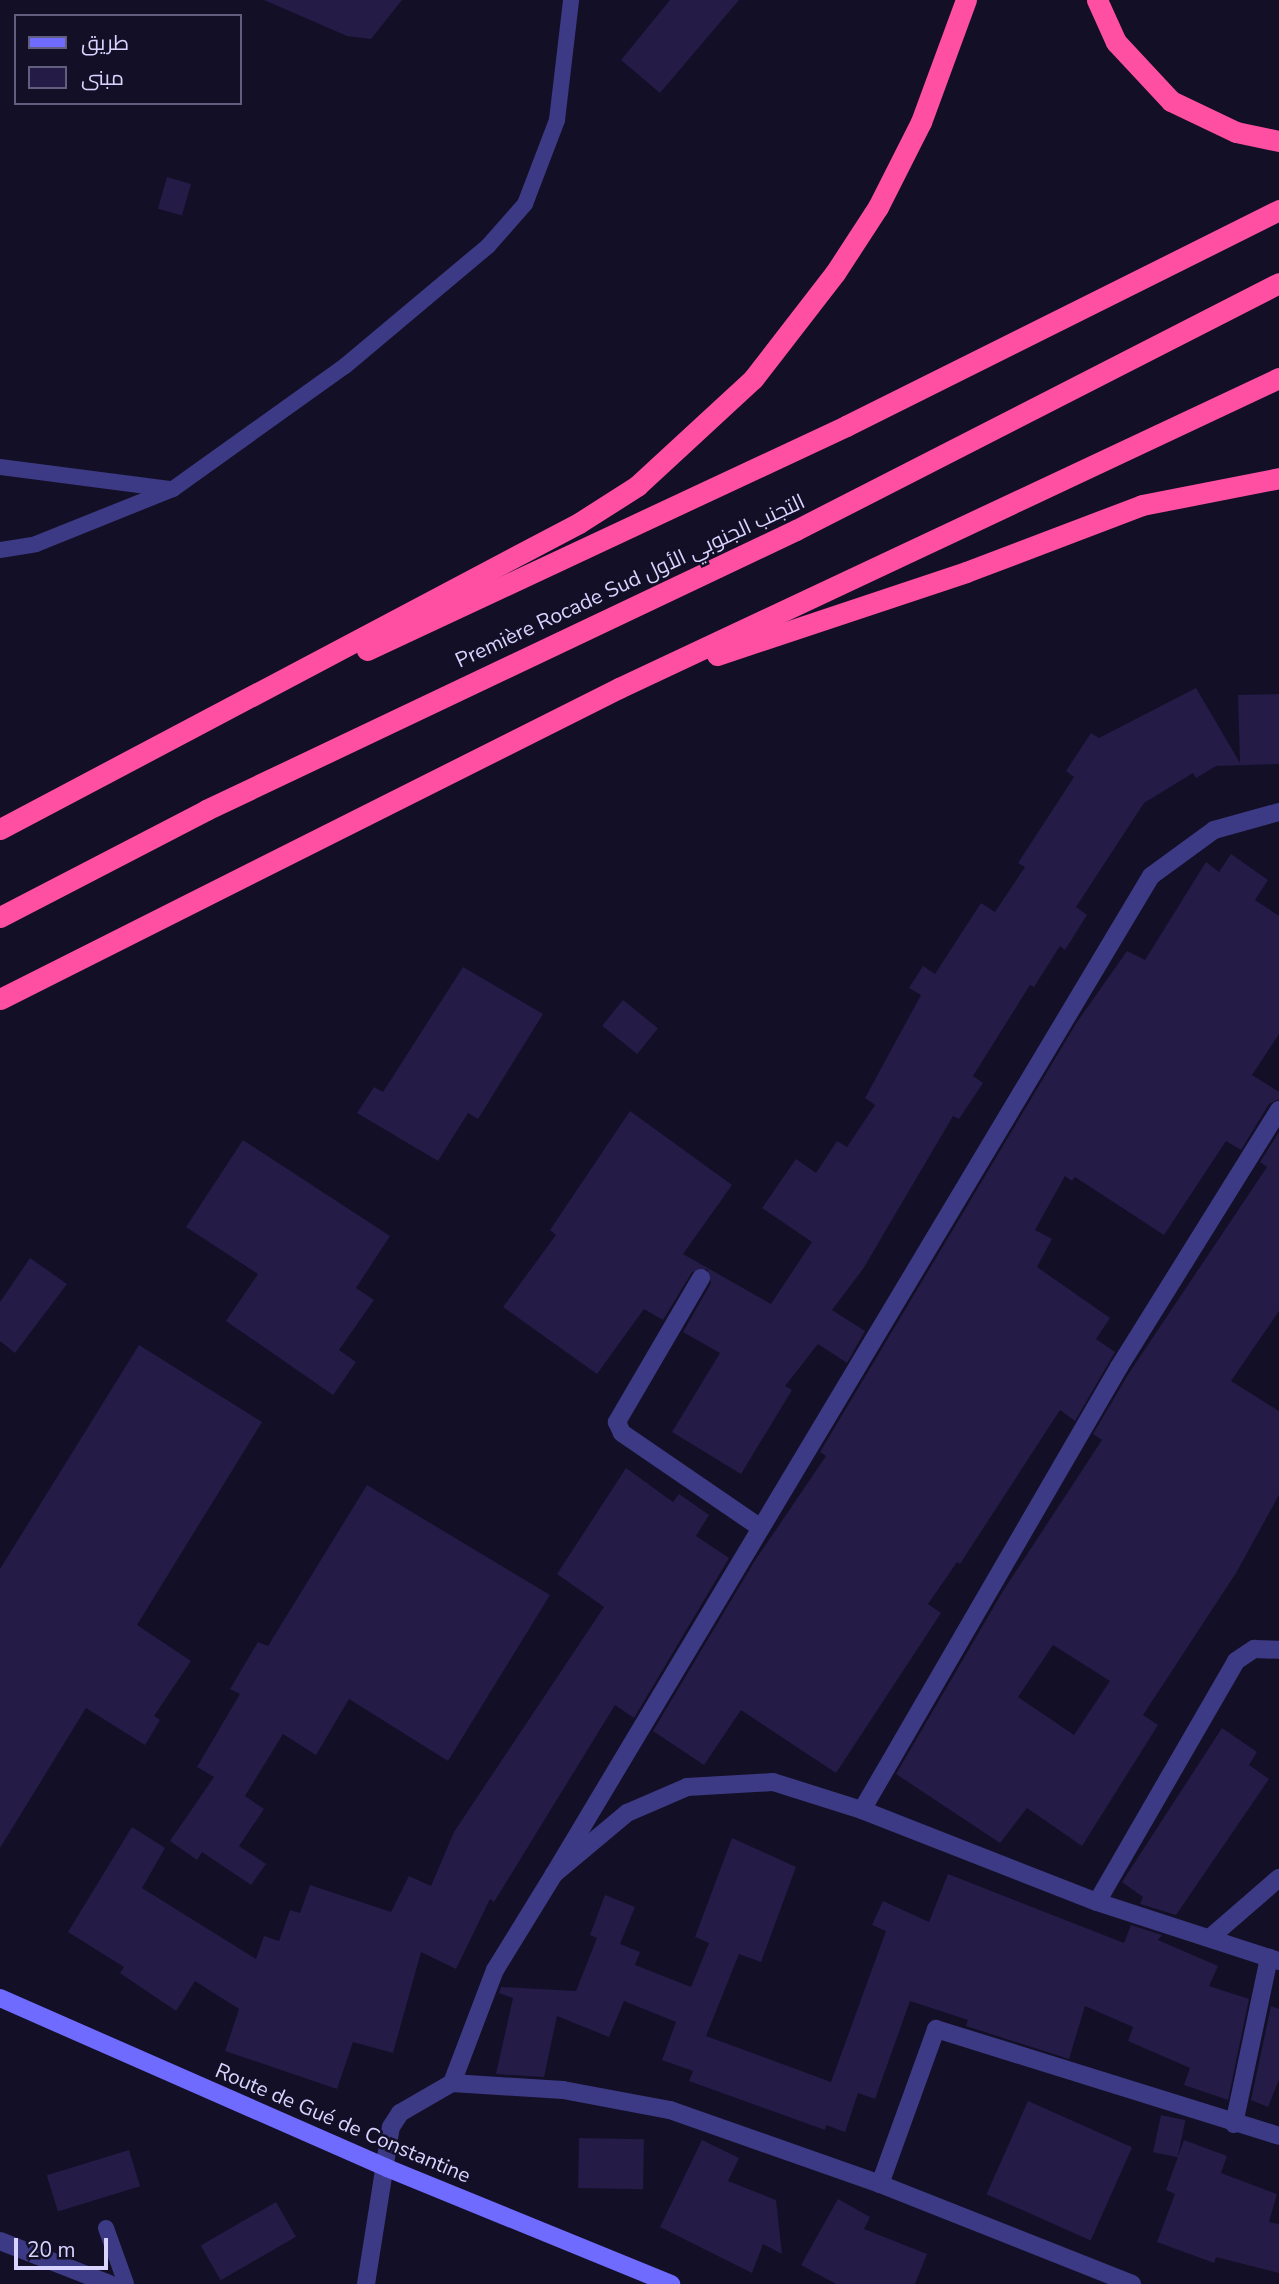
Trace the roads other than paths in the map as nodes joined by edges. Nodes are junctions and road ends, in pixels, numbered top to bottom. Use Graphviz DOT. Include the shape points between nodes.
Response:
graph roads {
  1 [pos="570,0"];
  2 [pos="966,0"];
  3 [pos="1097,0"];
  4 [pos="1279,141"];
  5 [pos="1279,210"];
  6 [pos="1279,283"];
  7 [pos="1279,378"];
  8 [pos="0,467"];
  9 [pos="1279,478"];
  10 [pos="173,489"];
  11 [pos="0,550"];
  12 [pos="619,688"];
  13 [pos="161,744"];
  14 [pos="1279,812"];
  15 [pos="0,830"];
  16 [pos="0,917"];
  17 [pos="0,999"];
  18 [pos="1279,1110"];
  19 [pos="701,1278"];
  20 [pos="761,1528"];
  21 [pos="1279,1650"];
  22 [pos="862,1810"];
  23 [pos="554,1874"];
  24 [pos="1279,1878"];
  25 [pos="1097,1902"];
  26 [pos="1212,1936"];
  27 [pos="1274,1959"];
  28 [pos="0,1998"];
  29 [pos="452,2083"];
  30 [pos="1234,2124"];
  31 [pos="1279,2136"];
  32 [pos="387,2168"];
  33 [pos="880,2184"];
  34 [pos="106,2228"];
  35 [pos="0,2241"];
  36 [pos="110,2284"];
  37 [pos="126,2284"];
  38 [pos="366,2284"];
  39 [pos="671,2284"];
  40 [pos="1132,2284"];
  1 -- 10 [label="lane" via="557,120 525,204 488,246 432,295"];
  2 -- 13 [label="highway" via="921,122 878,207 835,273 753,379 637,486 579,523"];
  3 -- 4 [label="highway" via="1116,42 1171,101 1236,132"];
  5 -- 13 [label="highway" via="846,426"];
  6 -- 16 [label="highway, Première Rocade Sud التجنب الجنوبي الأول" via="796,530 206,810"];
  7 -- 12 [label="highway"];
  8 -- 10 [label="lane"];
  9 -- 12 [label="highway" via="1142,505 966,572"];
  10 -- 11 [label="lane" via="36,544"];
  12 -- 17 [label="highway"];
  13 -- 15 [label="highway"];
  14 -- 20 [label="street" via="1214,830 1151,876"];
  18 -- 22 [label="street" via="1119,1367"];
  19 -- 20 [label="street" via="617,1422 622,1433"];
  20 -- 23 [label="street"];
  21 -- 25 [label="street" via="1254,1649 1236,1661"];
  22 -- 23 [label="street" via="773,1782 687,1787 627,1813"];
  22 -- 25 [label="street"];
  23 -- 29 [label="street" via="495,1970"];
  24 -- 26 [label="street"];
  25 -- 26 [label="street"];
  26 -- 27 [label="street"];
  27 -- 30 [label="street"];
  28 -- 32 [label="main road, Route de Gué de Constantine"];
  29 -- 32 [label="street" via="400,2113 391,2127"];
  29 -- 33 [label="street" via="563,2090 670,2110"];
  30 -- 31 [label="street"];
  30 -- 33 [label="street" via="936,2029"];
  32 -- 38 [label="street"];
  32 -- 39 [label="main road, Route de Gué de Constantine"];
  33 -- 40 [label="street"];
  34 -- 37 [label="lane"];
  35 -- 36 [label="street"];
}
